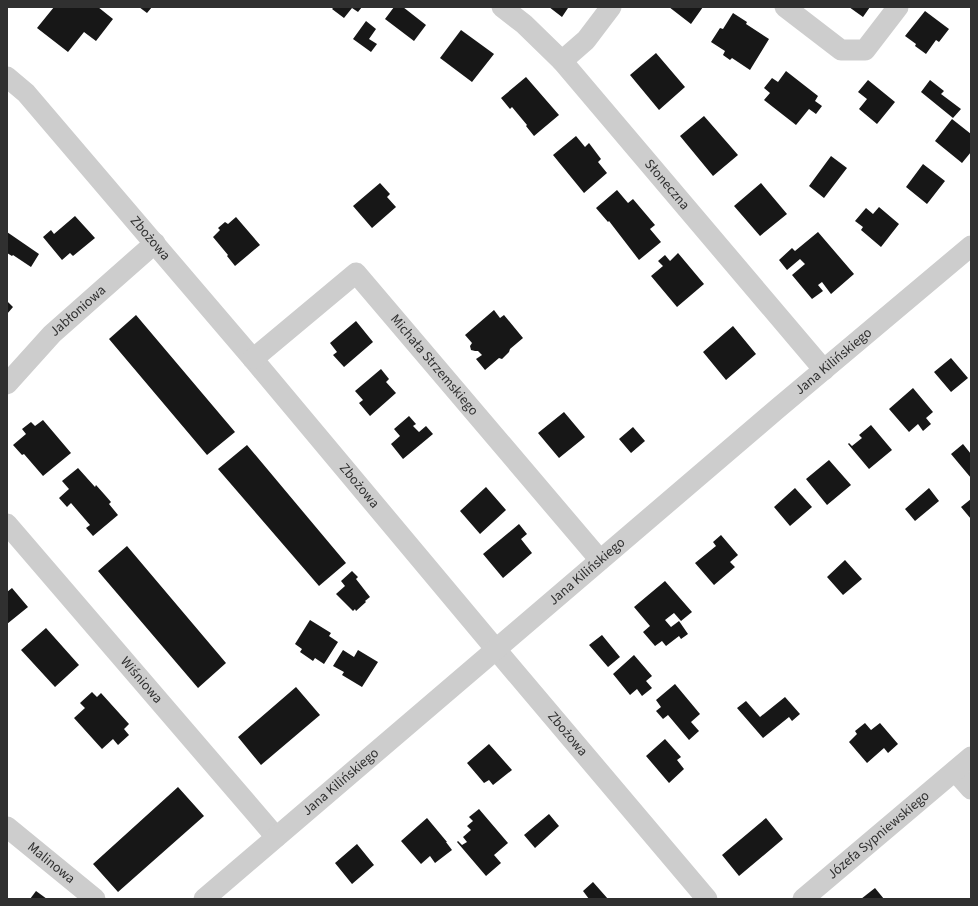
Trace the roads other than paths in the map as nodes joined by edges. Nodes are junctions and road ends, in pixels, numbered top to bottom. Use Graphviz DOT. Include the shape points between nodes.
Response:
graph roads {
  1 [pos="502,7"];
  2 [pos="611,7"];
  3 [pos="785,7"];
  4 [pos="898,7"];
  5 [pos="562,61"];
  6 [pos="7,77"];
  7 [pos="155,243"];
  8 [pos="971,246"];
  9 [pos="253,359"];
  10 [pos="824,370"];
  11 [pos="7,384"];
  12 [pos="7,524"];
  13 [pos="600,560"];
  14 [pos="496,650"];
  15 [pos="971,757"];
  16 [pos="955,770"];
  17 [pos="971,789"];
  18 [pos="7,826"];
  19 [pos="276,837"];
  20 [pos="95,899"];
  21 [pos="204,899"];
  22 [pos="707,899"];
  23 [pos="803,899"];
  1 -- 5 [label="street, Słoneczna" via="524,24"];
  2 -- 5 [label="street" via="586,40"];
  3 -- 4 [label="street" via="841,50 865,50"];
  5 -- 10 [label="street, Słoneczna"];
  6 -- 7 [label="street, Zbożowa" via="26,93"];
  7 -- 9 [label="street, Zbożowa"];
  7 -- 11 [label="street, Jabłoniowa" via="52,334"];
  8 -- 10 [label="street, Jana Kilińskiego"];
  9 -- 13 [label="street, Michała Strzemskiego" via="356,273"];
  9 -- 14 [label="street, Zbożowa"];
  10 -- 13 [label="street, Jana Kilińskiego"];
  12 -- 19 [label="street, Wiśniowa"];
  13 -- 14 [label="street, Jana Kilińskiego"];
  14 -- 19 [label="street, Jana Kilińskiego"];
  14 -- 22 [label="street, Zbożowa"];
  15 -- 16 [label="street, Józefa Sypniewskiego"];
  16 -- 17 [label="street"];
  16 -- 23 [label="street, Józefa Sypniewskiego"];
  18 -- 20 [label="street, Malinowa"];
  19 -- 21 [label="street, Jana Kilińskiego"];
}
